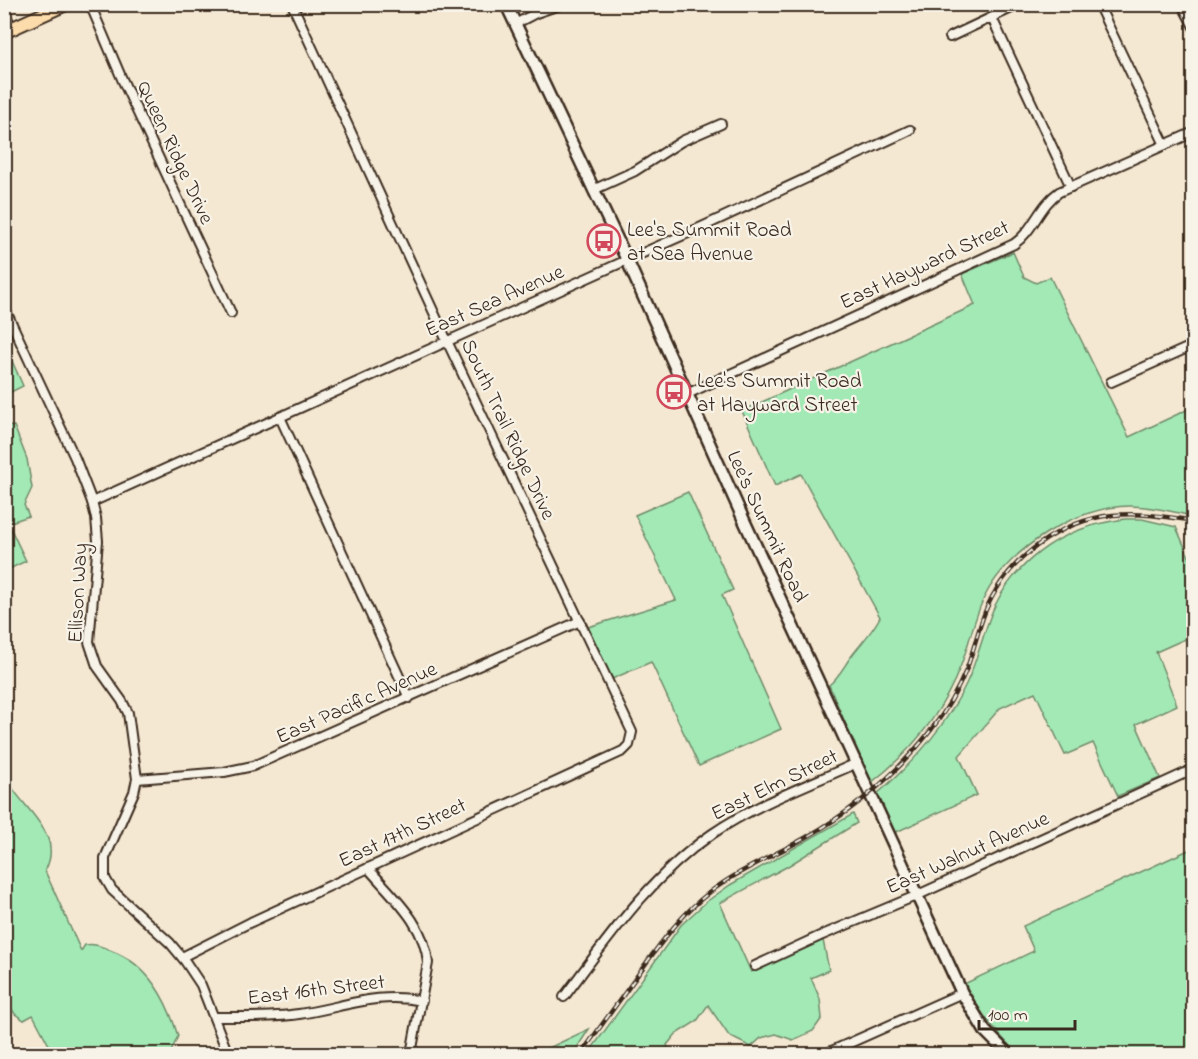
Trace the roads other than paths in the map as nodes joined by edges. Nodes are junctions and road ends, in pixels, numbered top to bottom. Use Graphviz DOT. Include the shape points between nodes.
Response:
graph roads {
  1 [pos="66,4"];
  2 [pos="90,4"];
  3 [pos="292,4"];
  4 [pos="506,4"];
  5 [pos="562,4"];
  6 [pos="1020,4"];
  7 [pos="1098,4"];
  8 [pos="1182,4"];
  9 [pos="4,10"];
  10 [pos="992,18"];
  11 [pos="515,24"];
  12 [pos="1194,27"];
  13 [pos="8,31"];
  14 [pos="950,37"];
  15 [pos="721,124"];
  16 [pos="910,130"];
  17 [pos="1194,132"];
  18 [pos="1166,145"];
  19 [pos="1071,187"];
  20 [pos="593,190"];
  21 [pos="627,260"];
  22 [pos="4,307"];
  23 [pos="231,313"];
  24 [pos="447,341"];
  25 [pos="1194,345"];
  26 [pos="1111,382"];
  27 [pos="687,394"];
  28 [pos="280,417"];
  29 [pos="92,502"];
  30 [pos="580,621"];
  31 [pos="409,698"];
  32 [pos="632,737"];
  33 [pos="856,763"];
  34 [pos="1194,769"];
  35 [pos="137,779"];
  36 [pos="368,868"];
  37 [pos="918,895"];
  38 [pos="182,957"];
  39 [pos="755,966"];
  40 [pos="962,993"];
  41 [pos="564,997"];
  42 [pos="422,1001"];
  43 [pos="215,1017"];
  44 [pos="228,1054"];
  45 [pos="411,1054"];
  46 [pos="825,1054"];
  47 [pos="1008,1054"];
  1 -- 13 [label="main road"];
  2 -- 23 [label="street, Queen Ridge Drive"];
  3 -- 24 [label="street, South Trail Ridge Drive"];
  4 -- 11 [label="main road, Lee's Summit Road"];
  5 -- 11 [label="street"];
  6 -- 10 [label="street"];
  7 -- 18 [label="street"];
  8 -- 12 [label="street"];
  9 -- 13 [label="street"];
  10 -- 14 [label="street"];
  10 -- 19 [label="street"];
  11 -- 20 [label="main road, Lee's Summit Road"];
  15 -- 20 [label="street"];
  16 -- 21 [label="street, East Sea Avenue"];
  17 -- 18 [label="street, East Hayward Street"];
  18 -- 19 [label="street, East Hayward Street"];
  19 -- 27 [label="street, East Hayward Street" via="1049,199 1030,230 1014,244"];
  20 -- 21 [label="main road, Lee's Summit Road"];
  21 -- 24 [label="street, East Sea Avenue"];
  21 -- 27 [label="main road, Lee's Summit Road"];
  22 -- 29 [label="street, Ellison Way"];
  24 -- 28 [label="street, East Sea Avenue"];
  24 -- 30 [label="street, South Trail Ridge Drive"];
  25 -- 26 [label="street"];
  27 -- 33 [label="main road, Lee's Summit Road"];
  28 -- 29 [label="street, East Sea Avenue"];
  28 -- 31 [label="street"];
  29 -- 35 [label="street, Ellison Way" via="98,541 89,643 97,666 128,713"];
  30 -- 31 [label="street, East Pacific Avenue"];
  30 -- 32 [label="street, South Trail Ridge Drive"];
  31 -- 35 [label="street, East Pacific Avenue" via="253,766"];
  32 -- 36 [label="street, East 17th Street" via="623,751"];
  33 -- 37 [label="main road, Lee's Summit Road"];
  33 -- 41 [label="street, East Elm Street" via="742,816 679,859 624,916"];
  34 -- 37 [label="street, East Walnut Avenue"];
  35 -- 38 [label="street, Ellison Way" via="105,858 105,878 112,890"];
  36 -- 38 [label="street, East 17th Street"];
  36 -- 42 [label="street" via="423,938 428,963"];
  37 -- 39 [label="street, East Walnut Avenue"];
  37 -- 40 [label="main road, Lee's Summit Road"];
  38 -- 43 [label="street, Ellison Way" via="201,985"];
  40 -- 46 [label="street"];
  40 -- 47 [label="main road, Lee's Summit Road" via="985,1031"];
  42 -- 43 [label="street, East 16th Street" via="379,998 297,1014"];
  42 -- 45 [label="street"];
  43 -- 44 [label="street, Ellison Way"];
}
